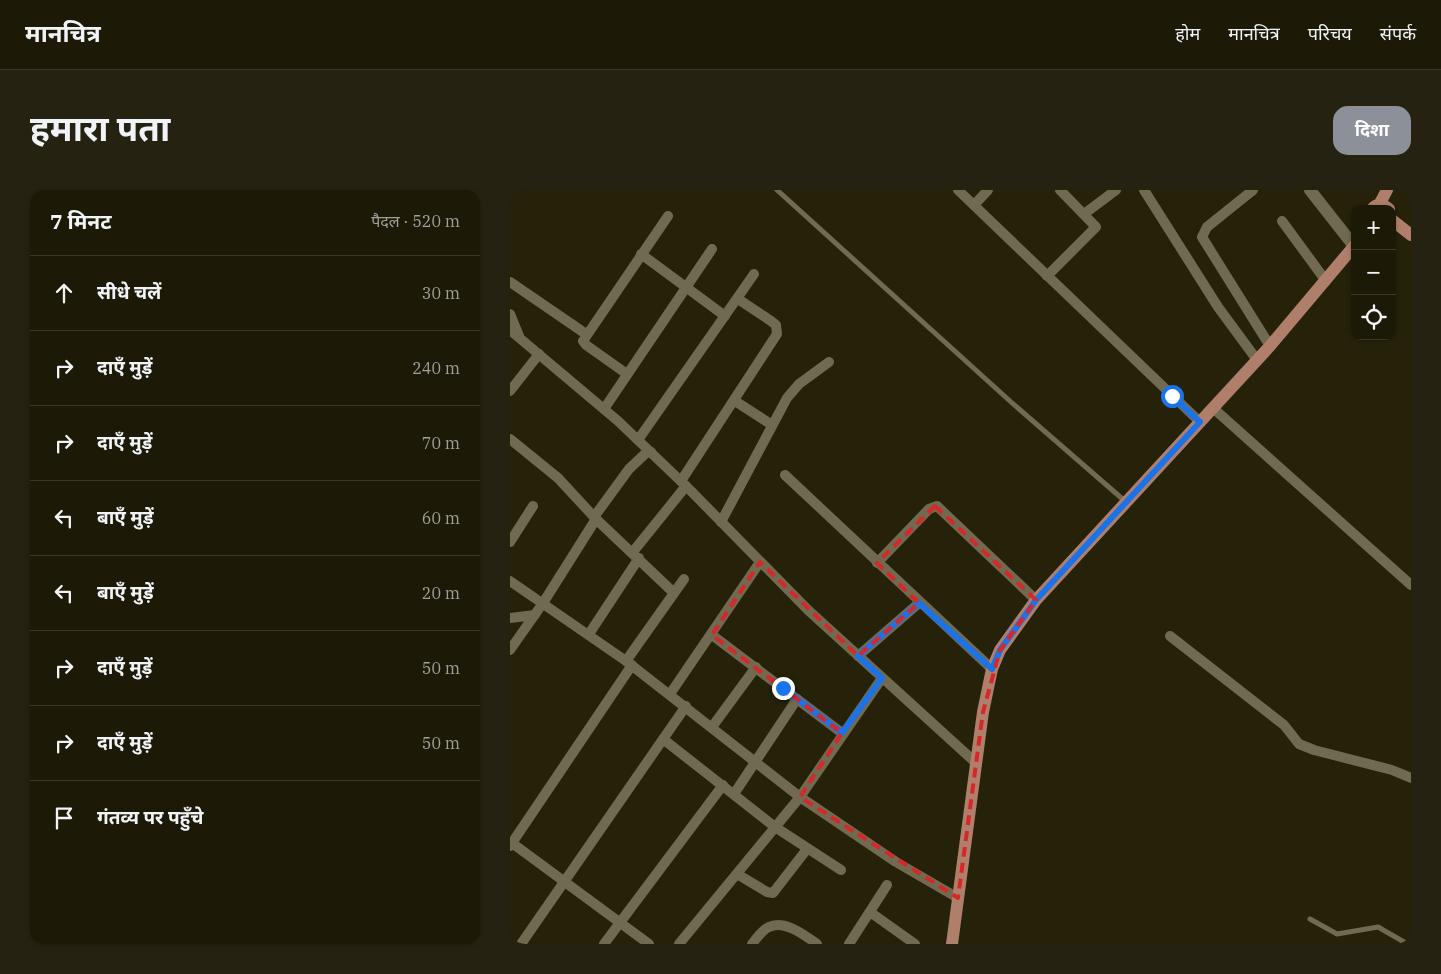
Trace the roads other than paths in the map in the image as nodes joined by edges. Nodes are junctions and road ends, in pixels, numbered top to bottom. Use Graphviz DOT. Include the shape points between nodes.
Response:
graph roads {
  1 [pos="777,190"];
  2 [pos="958,190"];
  3 [pos="988,190"];
  4 [pos="1060,190"];
  5 [pos="1116,190"];
  6 [pos="1144,190"];
  7 [pos="1253,190"];
  8 [pos="1310,190"];
  9 [pos="1387,190"];
  10 [pos="974,205"];
  11 [pos="1381,205"];
  12 [pos="1084,214"];
  13 [pos="668,216"];
  14 [pos="1282,221"];
  15 [pos="1396,223"];
  16 [pos="1411,235"];
  17 [pos="1351,242"];
  18 [pos="712,249"];
  19 [pos="1351,250"];
  20 [pos="641,254"];
  21 [pos="754,274"];
  22 [pos="1047,276"];
  23 [pos="1326,281"];
  24 [pos="510,282"];
  25 [pos="686,287"];
  26 [pos="738,299"];
  27 [pos="510,314"];
  28 [pos="726,316"];
  29 [pos="510,330"];
  30 [pos="586,334"];
  31 [pos="519,336"];
  32 [pos="1270,346"];
  33 [pos="539,354"];
  34 [pos="1257,360"];
  35 [pos="829,362"];
  36 [pos="510,373"];
  37 [pos="627,374"];
  38 [pos="519,380"];
  39 [pos="510,391"];
  40 [pos="734,401"];
  41 [pos="1213,408"];
  42 [pos="604,409"];
  43 [pos="1200,422"];
  44 [pos="772,425"];
  45 [pos="510,439"];
  46 [pos="638,440"];
  47 [pos="651,452"];
  48 [pos="785,475"];
  49 [pos="684,483"];
  50 [pos="1126,502"];
  51 [pos="533,506"];
  52 [pos="596,519"];
  53 [pos="721,522"];
  54 [pos="510,542"];
  55 [pos="636,556"];
  56 [pos="760,562"];
  57 [pos="877,563"];
  58 [pos="684,579"];
  59 [pos="510,581"];
  60 [pos="1411,585"];
  61 [pos="674,593"];
  62 [pos="1036,600"];
  63 [pos="543,603"];
  64 [pos="919,603"];
  65 [pos="535,614"];
  66 [pos="510,618"];
  67 [pos="589,634"];
  68 [pos="712,634"];
  69 [pos="1170,636"];
  70 [pos="510,650"];
  71 [pos="858,656"];
  72 [pos="629,663"];
  73 [pos="756,667"];
  74 [pos="992,669"];
  75 [pos="882,678"];
  76 [pos="670,694"];
  77 [pos="797,699"];
  78 [pos="686,706"];
  79 [pos="712,727"];
  80 [pos="842,733"];
  81 [pos="662,739"];
  82 [pos="756,761"];
  83 [pos="975,762"];
  84 [pos="1411,778"];
  85 [pos="723,785"];
  86 [pos="734,794"];
  87 [pos="800,797"];
  88 [pos="775,827"];
  89 [pos="511,844"];
  90 [pos="807,849"];
  91 [pos="841,870"];
  92 [pos="737,874"];
  93 [pos="564,881"];
  94 [pos="887,885"];
  95 [pos="958,898"];
  96 [pos="870,912"];
  97 [pos="1310,920"];
  98 [pos="621,921"];
  99 [pos="1411,942"];
  100 [pos="521,944"];
  101 [pos="604,944"];
  102 [pos="649,944"];
  103 [pos="679,944"];
  104 [pos="752,944"];
  105 [pos="817,944"];
  106 [pos="849,944"];
  107 [pos="915,944"];
  108 [pos="952,944"];
  1 -- 50 [label="lane"];
  2 -- 10 [label="street"];
  3 -- 10 [label="street"];
  4 -- 12 [label="street"];
  5 -- 12 [label="street"];
  6 -- 34 [label="street" via="1218,307"];
  7 -- 32 [label="street" via="1207,227 1202,237"];
  8 -- 17 [label="street"];
  9 -- 11 [label="main road"];
  10 -- 22 [label="street"];
  12 -- 22 [label="street" via="1094,223 1095,229"];
  13 -- 20 [label="street"];
  14 -- 23 [label="street"];
  15 -- 16 [label="main road"];
  18 -- 25 [label="street"];
  19 -- 23 [label="main road"];
  20 -- 25 [label="street"];
  20 -- 30 [label="street"];
  21 -- 26 [label="street"];
  22 -- 43 [label="street"];
  23 -- 32 [label="main road"];
  24 -- 30 [label="street"];
  25 -- 28 [label="street"];
  25 -- 37 [label="street"];
  26 -- 28 [label="street"];
  26 -- 40 [label="street" via="772,320 778,330 775,340"];
  27 -- 31 [label="street"];
  28 -- 46 [label="street"];
  29 -- 31 [label="street"];
  30 -- 37 [label="street" via="584,344"];
  31 -- 33 [label="street"];
  32 -- 34 [label="main road"];
  33 -- 38 [label="street"];
  33 -- 42 [label="street"];
  34 -- 41 [label="main road"];
  35 -- 44 [label="street" via="793,391"];
  36 -- 38 [label="street"];
  37 -- 42 [label="street"];
  38 -- 39 [label="street"];
  40 -- 44 [label="street"];
  40 -- 49 [label="street"];
  41 -- 43 [label="main road"];
  41 -- 60 [label="street"];
  42 -- 46 [label="street"];
  43 -- 50 [label="main road"];
  44 -- 53 [label="street"];
  45 -- 52 [label="street" via="558,478"];
  46 -- 47 [label="street"];
  47 -- 49 [label="street"];
  47 -- 52 [label="street" via="629,468 594,517"];
  48 -- 57 [label="street"];
  49 -- 53 [label="street"];
  49 -- 55 [label="street"];
  50 -- 62 [label="main road"];
  51 -- 54 [label="street"];
  52 -- 55 [label="street"];
  52 -- 63 [label="street"];
  53 -- 56 [label="street"];
  55 -- 61 [label="street"];
  55 -- 67 [label="street"];
  56 -- 68 [label="street"];
  56 -- 71 [label="street"];
  57 -- 62 [label="street" via="929,509 937,506"];
  57 -- 64 [label="street"];
  58 -- 61 [label="street"];
  59 -- 63 [label="street"];
  61 -- 72 [label="street"];
  62 -- 74 [label="main road" via="1000,650"];
  63 -- 65 [label="street"];
  63 -- 67 [label="street"];
  64 -- 71 [label="street"];
  64 -- 74 [label="street"];
  65 -- 66 [label="street"];
  65 -- 70 [label="street"];
  67 -- 72 [label="street"];
  68 -- 73 [label="street"];
  68 -- 76 [label="street"];
  69 -- 84 [label="street" via="1284,725 1299,744"];
  71 -- 75 [label="street"];
  72 -- 76 [label="street"];
  72 -- 89 [label="street"];
  73 -- 77 [label="street"];
  73 -- 79 [label="street"];
  74 -- 83 [label="main road"];
  75 -- 80 [label="street"];
  75 -- 83 [label="street"];
  76 -- 78 [label="street"];
  77 -- 80 [label="street"];
  77 -- 82 [label="street"];
  78 -- 79 [label="street"];
  78 -- 81 [label="street"];
  79 -- 82 [label="street"];
  80 -- 87 [label="street"];
  81 -- 85 [label="street"];
  81 -- 93 [label="street"];
  82 -- 86 [label="street"];
  82 -- 87 [label="street"];
  83 -- 95 [label="main road"];
  85 -- 86 [label="street"];
  85 -- 98 [label="street"];
  86 -- 88 [label="street"];
  87 -- 88 [label="street"];
  87 -- 95 [label="street" via="896,862"];
  88 -- 90 [label="street"];
  88 -- 92 [label="street"];
  89 -- 93 [label="street"];
  90 -- 91 [label="street"];
  90 -- 92 [label="street" via="773,893"];
  92 -- 103 [label="street"];
  93 -- 98 [label="street"];
  93 -- 100 [label="street"];
  94 -- 96 [label="street"];
  95 -- 108 [label="main road"];
  96 -- 106 [label="street"];
  96 -- 107 [label="street"];
  97 -- 99 [label="lane" via="1332,934 1378,927 1404,942"];
  98 -- 101 [label="street"];
  98 -- 102 [label="street"];
  104 -- 105 [label="street" via="773,925 790,928"];
}
